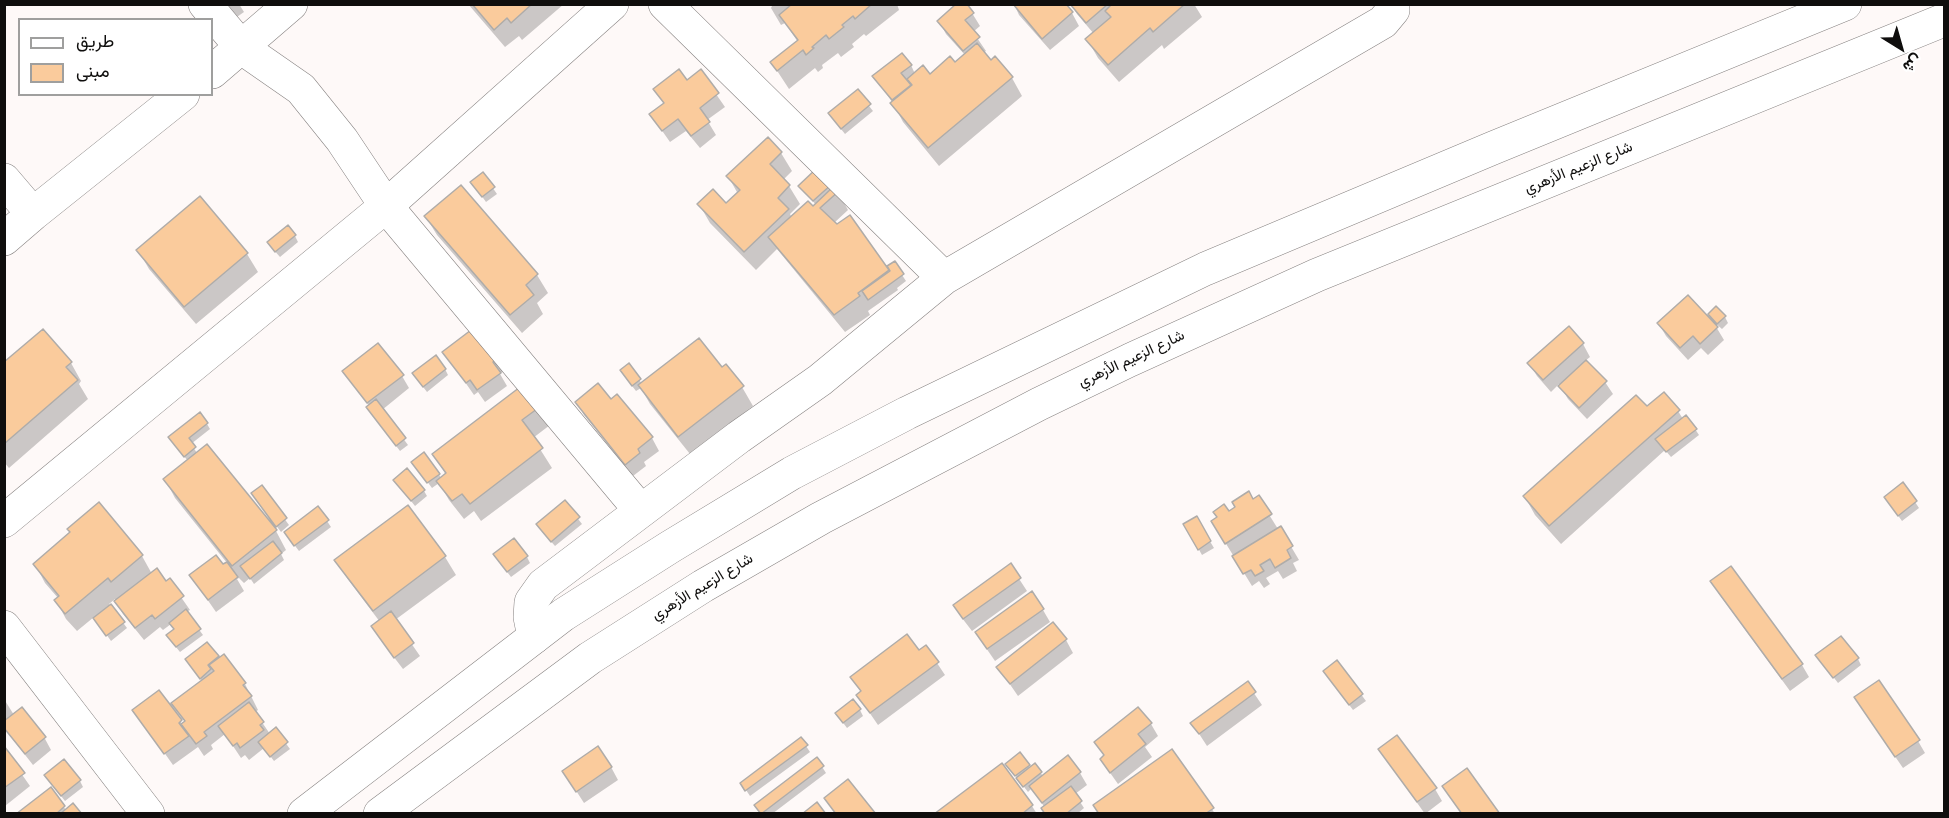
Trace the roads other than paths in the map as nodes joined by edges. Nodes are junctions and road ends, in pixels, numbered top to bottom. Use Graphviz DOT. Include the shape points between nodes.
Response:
graph roads {
  1 [pos="205,4"];
  2 [pos="291,4"];
  3 [pos="612,4"];
  4 [pos="665,4"];
  5 [pos="1392,4"];
  6 [pos="1845,4"];
  7 [pos="1944,20"];
  8 [pos="242,48"];
  9 [pos="213,71"];
  10 [pos="180,96"];
  11 [pos="4,180"];
  12 [pos="386,206"];
  13 [pos="33,214"];
  14 [pos="4,239"];
  15 [pos="944,278"];
  16 [pos="640,510"];
  17 [pos="4,521"];
  18 [pos="4,627"];
  19 [pos="534,637"];
  20 [pos="148,813"];
  21 [pos="304,813"];
  22 [pos="380,813"];
  1 -- 8 [label="street"];
  2 -- 8 [label="street"];
  3 -- 12 [label="street"];
  4 -- 15 [label="street"];
  5 -- 15 [label="street" via="1393,10 1383,22"];
  6 -- 19 [label="street" via="1205,269 1111,314 792,473 563,615"];
  7 -- 22 [label="street, شارع الزعيم الأزهري" via="1317,274 1039,404 821,518 703,586 591,658"];
  8 -- 9 [label="street"];
  8 -- 12 [label="street" via="301,89 342,140"];
  10 -- 13 [label="street"];
  11 -- 13 [label="street"];
  12 -- 16 [label="street"];
  12 -- 17 [label="street"];
  13 -- 14 [label="street"];
  15 -- 16 [label="street" via="820,380"];
  16 -- 19 [label="street" via="543,585 531,602"];
  18 -- 20 [label="street"];
  19 -- 21 [label="street"];
}
